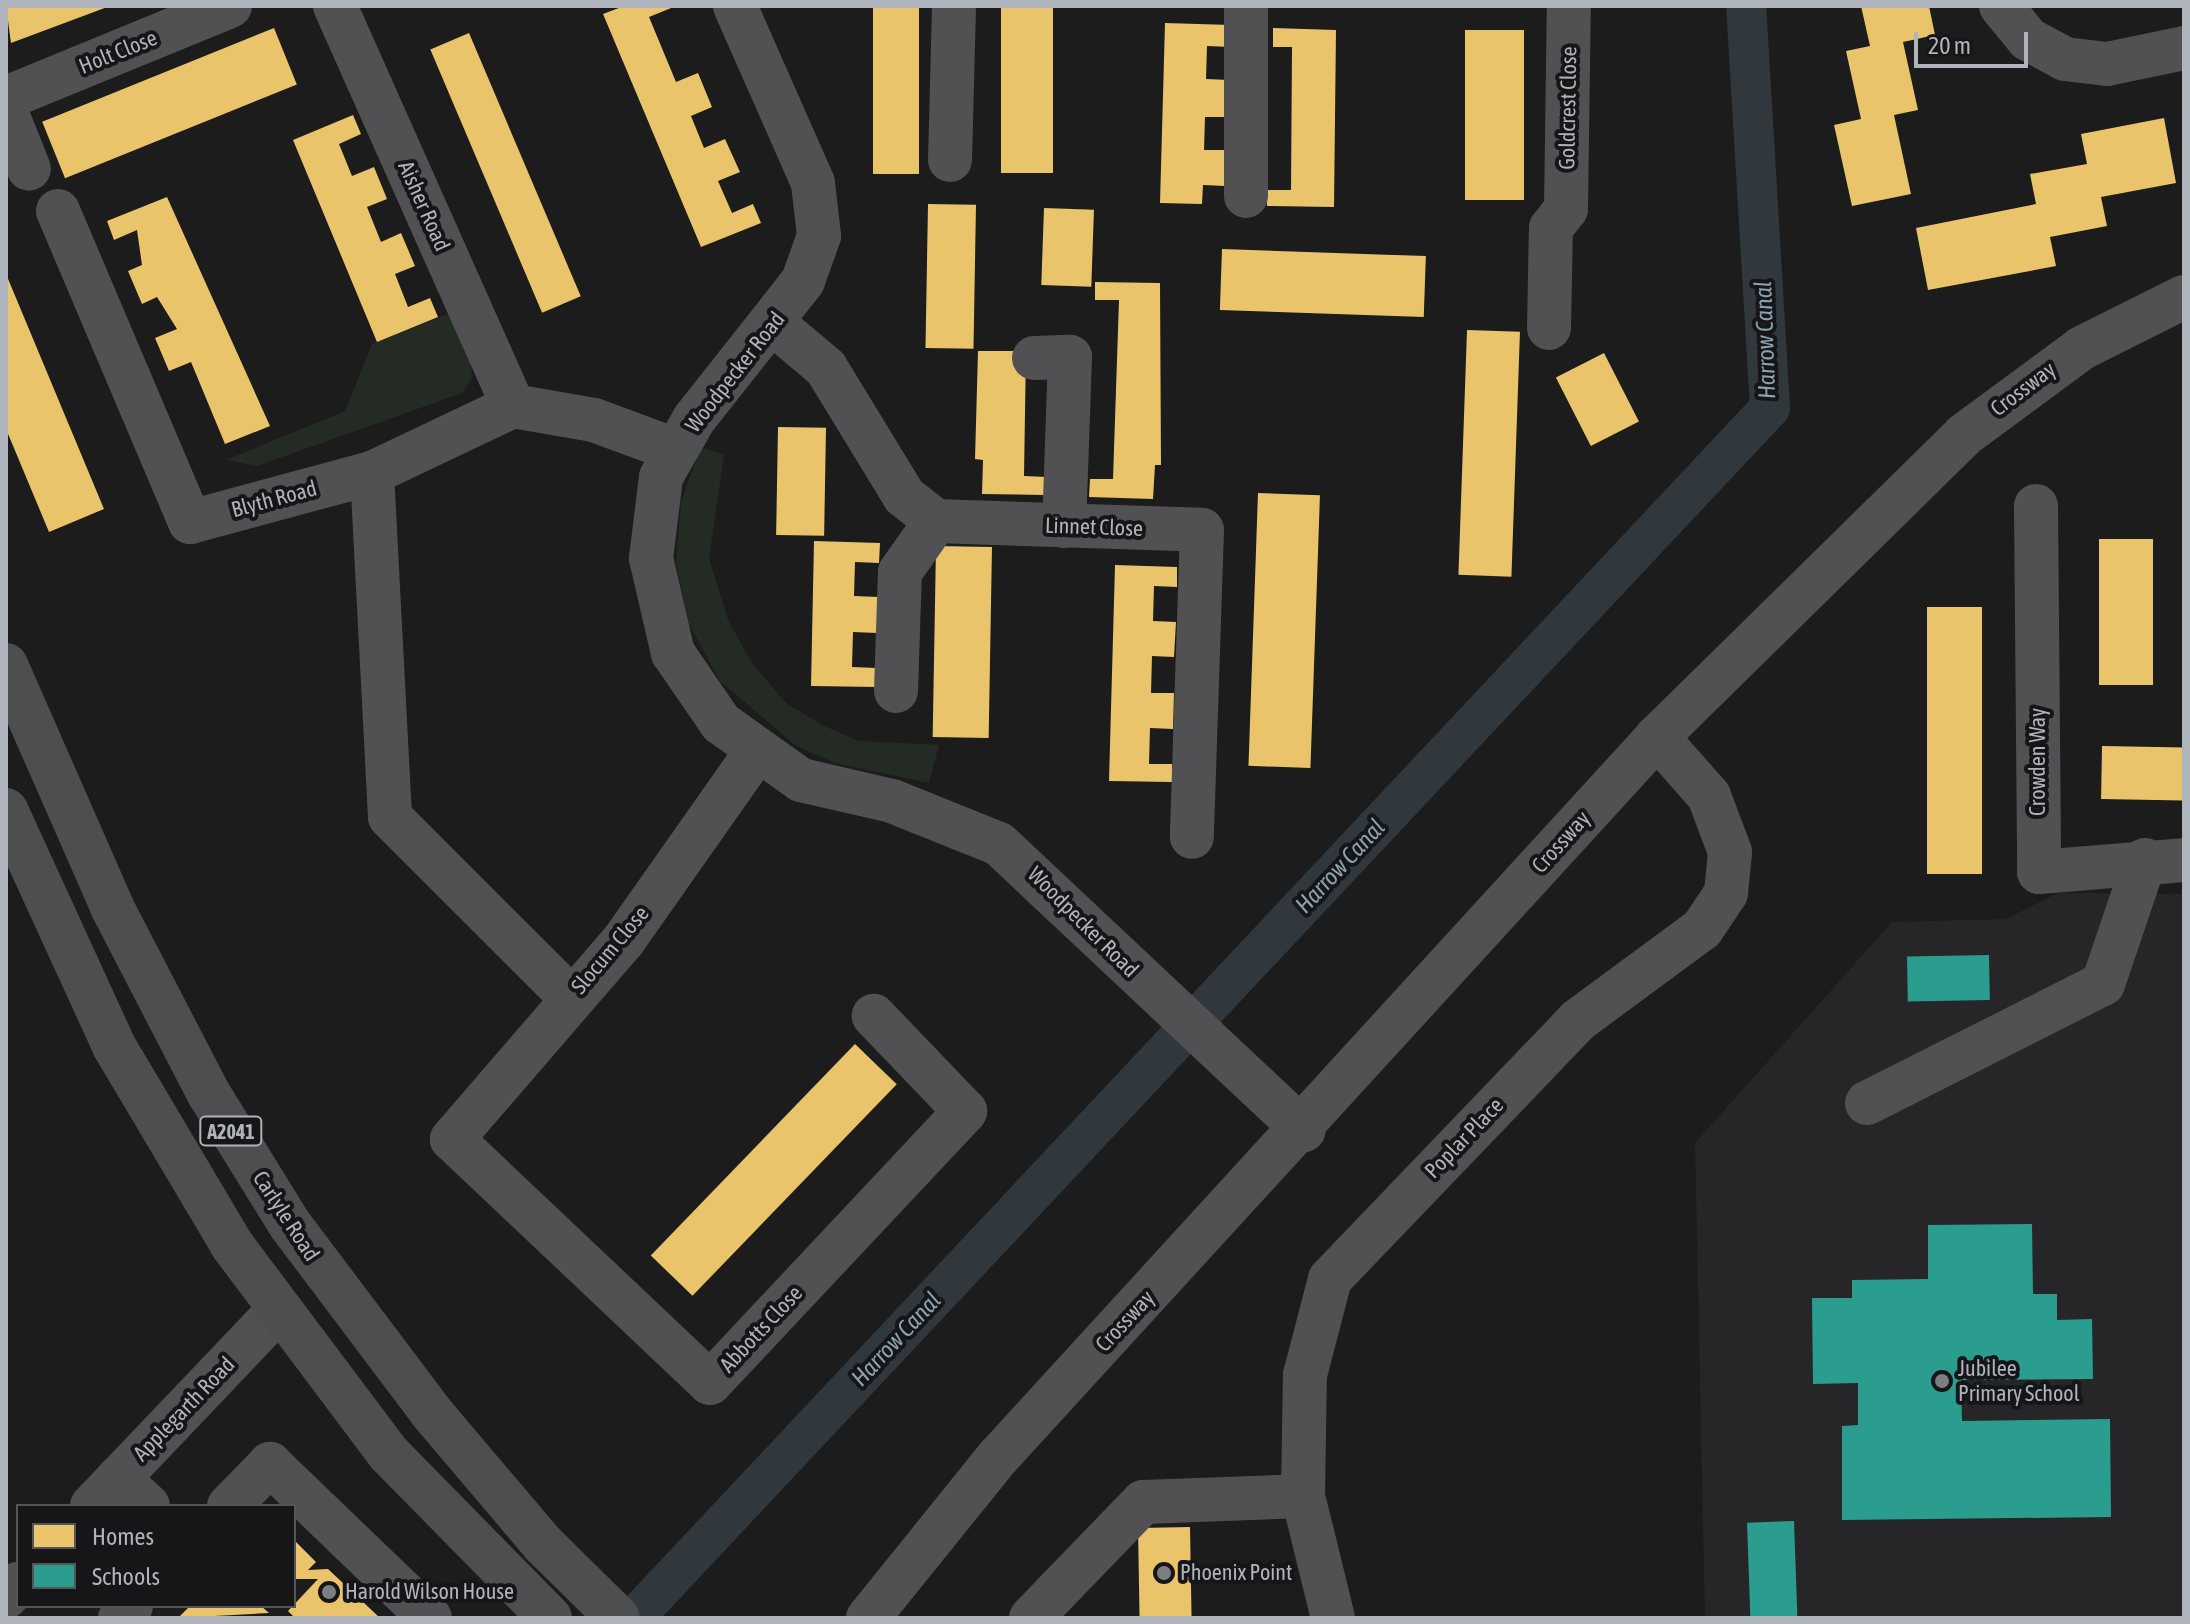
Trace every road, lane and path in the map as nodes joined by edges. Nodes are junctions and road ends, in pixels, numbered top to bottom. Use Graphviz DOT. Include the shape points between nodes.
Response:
graph roads {
  1 [pos="230,6"];
  2 [pos="335,6"];
  3 [pos="954,6"];
  4 [pos="1246,6"];
  5 [pos="1569,6"];
  6 [pos="2001,6"];
  7 [pos="744,9"];
  8 [pos="2183,51"];
  9 [pos="6,98"];
  10 [pos="6,111"];
  11 [pos="950,160"];
  12 [pos="29,169"];
  13 [pos="1246,196"];
  14 [pos="58,211"];
  15 [pos="2184,297"];
  16 [pos="774,324"];
  17 [pos="1549,328"];
  18 [pos="1034,358"];
  19 [pos="513,406"];
  20 [pos="675,450"];
  21 [pos="372,473"];
  22 [pos="2036,506"];
  23 [pos="936,521"];
  24 [pos="1064,526"];
  25 [pos="6,665"];
  26 [pos="896,691"];
  27 [pos="1657,737"];
  28 [pos="756,752"];
  29 [pos="6,810"];
  30 [pos="1192,837"];
  31 [pos="2164,860"];
  32 [pos="570,997"];
  33 [pos="874,1016"];
  34 [pos="1867,1103"];
  35 [pos="1304,1130"];
  36 [pos="452,1139"];
  37 [pos="277,1312"];
  38 [pos="998,1457"];
  39 [pos="1303,1496"];
  40 [pos="119,1497"];
  41 [pos="231,1504"];
  42 [pos="430,1618"];
  43 [pos="550,1618"];
  44 [pos="618,1618"];
  45 [pos="868,1618"];
  46 [pos="908,1618"];
  47 [pos="1031,1618"];
  48 [pos="1333,1618"];
  1 -- 9 [label="street, Holt Close"];
  2 -- 19 [label="street, Aisher Road"];
  3 -- 11 [label="street"];
  4 -- 13 [label="street"];
  5 -- 17 [label="street, Goldcrest Close" via="1566,209 1551,228"];
  6 -- 8 [label="street" via="2028,39 2065,59 2107,64"];
  7 -- 16 [label="street, Woodpecker Road" via="813,183 818,212 816,259"];
  10 -- 12 [label="street"];
  14 -- 21 [label="street, Blyth Road" via="190,522"];
  15 -- 27 [label="street, Crossway" via="2070,355 1964,435"];
  16 -- 20 [label="street, Woodpecker Road"];
  16 -- 23 [label="street" via="826,368 904,496"];
  18 -- 24 [label="street" via="1070,357"];
  19 -- 20 [label="street" via="594,420"];
  19 -- 21 [label="street, Blyth Road"];
  20 -- 28 [label="street, Woodpecker Road" via="654,508 660,611 694,691"];
  21 -- 32 [label="street" via="390,817"];
  22 -- 31 [label="street, Crowden Way" via="2039,872"];
  23 -- 24 [label="street, Linnet Close"];
  23 -- 26 [label="street" via="900,572"];
  24 -- 30 [label="street, Linnet Close" via="1202,530"];
  25 -- 44 [label="main road, Carlyle Road / A2041" via="112,907 209,1094 357,1320 543,1544"];
  27 -- 35 [label="street, Crossway"];
  27 -- 39 [label="street, Poplar Place" via="1709,796 1730,852 1726,893 1702,929 1577,1021 1330,1279 1305,1375"];
  28 -- 32 [label="street, Slocum Close" via="623,941"];
  28 -- 35 [label="street, Woodpecker Road" via="801,780 892,801 999,844"];
  29 -- 37 [label="main road, A2041" via="114,1046"];
  31 -- 34 [label="street" via="2103,984"];
  32 -- 36 [label="street, Slocum Close"];
  33 -- 36 [label="street, Abbotts Close" via="965,1111 710,1383"];
  35 -- 38 [label="street, Crossway"];
  37 -- 40 [label="street, Applegarth Road"];
  37 -- 43 [label="main road, A2041" via="388,1453"];
  38 -- 45 [label="street, Crossway"];
  38 -- 46 [label="street, Crossway"];
  39 -- 47 [label="street" via="1143,1502"];
  39 -- 48 [label="street, Poplar Place"];
  41 -- 42 [label="street" via="270,1464"];
}
